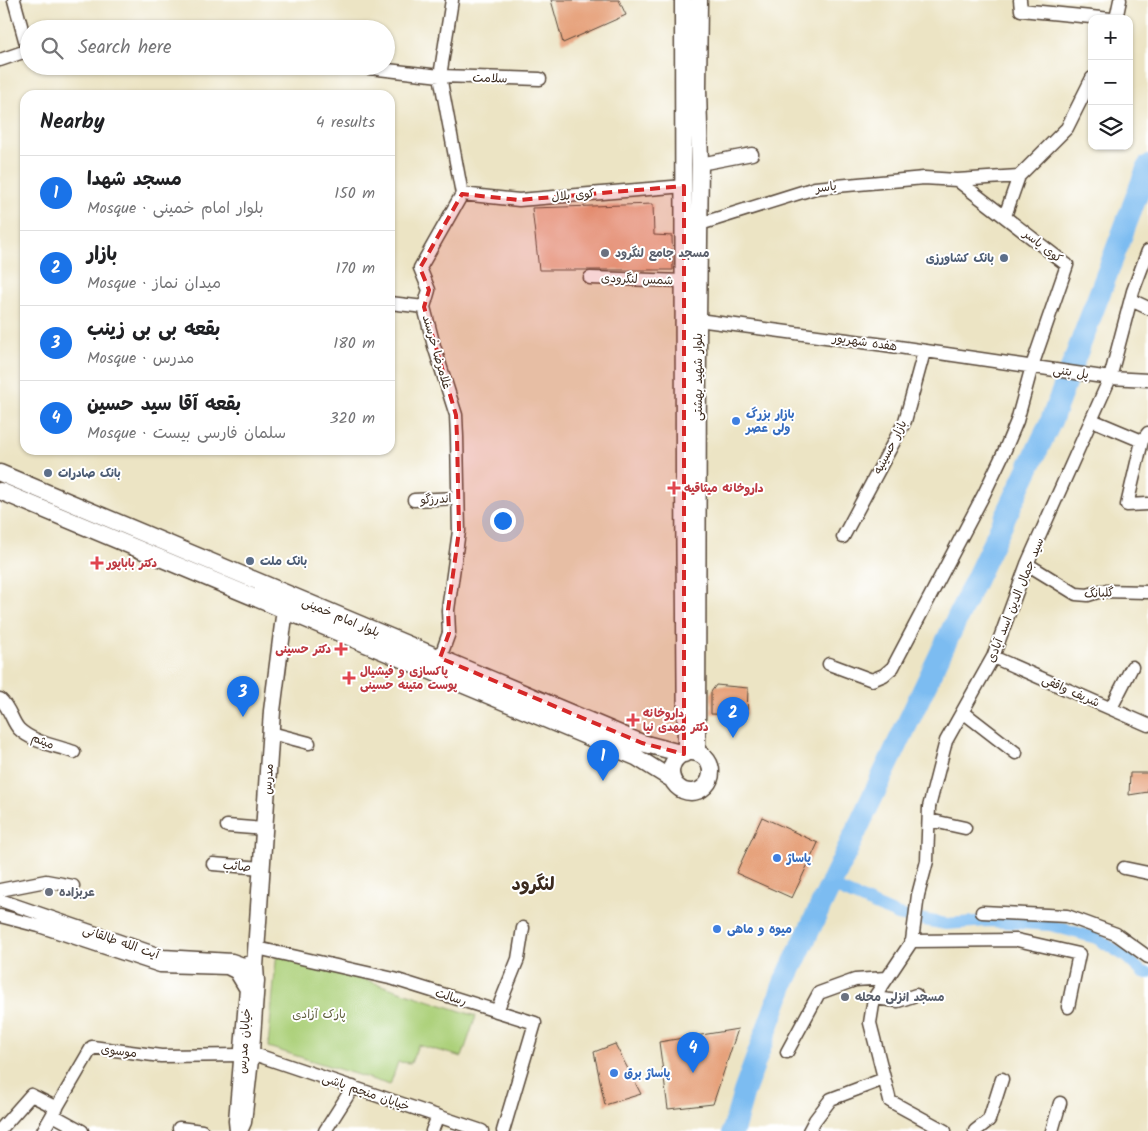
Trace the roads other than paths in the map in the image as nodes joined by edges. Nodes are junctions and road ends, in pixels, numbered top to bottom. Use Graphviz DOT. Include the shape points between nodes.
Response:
graph roads {
  1 [pos="14,0"];
  2 [pos="452,0"];
  3 [pos="683,0"];
  4 [pos="699,0"];
  5 [pos="1020,0"];
  6 [pos="1120,0"];
  7 [pos="1117,15"];
  8 [pos="1088,17"];
  9 [pos="20,21"];
  10 [pos="20,53"];
  11 [pos="0,60"];
  12 [pos="395,71"];
  13 [pos="440,76"];
  14 [pos="540,79"];
  15 [pos="1088,86"];
  16 [pos="752,154"];
  17 [pos="700,164"];
  18 [pos="1020,176"];
  19 [pos="957,180"];
  20 [pos="684,186"];
  21 [pos="462,194"];
  22 [pos="1005,216"];
  23 [pos="700,224"];
  24 [pos="1148,252"];
  25 [pos="590,278"];
  26 [pos="684,281"];
  27 [pos="1131,300"];
  28 [pos="395,304"];
  29 [pos="424,307"];
  30 [pos="1148,308"];
  31 [pos="698,320"];
  32 [pos="684,333"];
  33 [pos="924,352"];
  34 [pos="1032,366"];
  35 [pos="1110,378"];
  36 [pos="1148,380"];
  37 [pos="1092,420"];
  38 [pos="1145,437"];
  39 [pos="0,473"];
  40 [pos="0,491"];
  41 [pos="458,498"];
  42 [pos="414,500"];
  43 [pos="1148,504"];
  44 [pos="843,537"];
  45 [pos="1028,564"];
  46 [pos="1148,592"];
  47 [pos="286,602"];
  48 [pos="993,657"];
  49 [pos="440,658"];
  50 [pos="829,664"];
  51 [pos="1132,667"];
  52 [pos="0,699"];
  53 [pos="1111,708"];
  54 [pos="963,712"];
  55 [pos="1148,724"];
  56 [pos="271,733"];
  57 [pos="310,743"];
  58 [pos="74,752"];
  59 [pos="689,753"];
  60 [pos="1016,753"];
  61 [pos="673,780"];
  62 [pos="929,820"];
  63 [pos="227,826"];
  64 [pos="964,828"];
  65 [pos="264,829"];
  66 [pos="213,864"];
  67 [pos="262,868"];
  68 [pos="1124,868"];
  69 [pos="1148,873"];
  70 [pos="73,886"];
  71 [pos="0,890"];
  72 [pos="0,900"];
  73 [pos="982,912"];
  74 [pos="0,916"];
  75 [pos="523,928"];
  76 [pos="912,941"];
  77 [pos="256,948"];
  78 [pos="1148,958"];
  79 [pos="247,969"];
  80 [pos="886,978"];
  81 [pos="916,996"];
  82 [pos="874,998"];
  83 [pos="1068,1007"];
  84 [pos="498,1011"];
  85 [pos="787,1052"];
  86 [pos="247,1053"];
  87 [pos="884,1079"];
  88 [pos="1002,1079"];
  89 [pos="353,1087"];
  90 [pos="1060,1103"];
  91 [pos="55,1111"];
  92 [pos="438,1116"];
  93 [pos="179,1128"];
  94 [pos="0,1130"];
  95 [pos="43,1131"];
  96 [pos="82,1131"];
  97 [pos="202,1131"];
  98 [pos="239,1131"];
  99 [pos="325,1131"];
  100 [pos="432,1131"];
  101 [pos="482,1131"];
  102 [pos="503,1131"];
  103 [pos="809,1131"];
  104 [pos="945,1131"];
  105 [pos="974,1131"];
  106 [pos="1052,1131"];
  1 -- 9 [label="street"];
  2 -- 13 [label="street"];
  3 -- 20 [label="main road, بلوار شهید بهشتی"];
  4 -- 17 [label="main road, بلوار شهید بهشتی"];
  5 -- 8 [label="street" via="1021,10"];
  6 -- 7 [label="street"];
  10 -- 11 [label="street"];
  12 -- 13 [label="street, سلامت"];
  13 -- 14 [label="street, سلامت"];
  13 -- 21 [label="street"];
  15 -- 18 [label="street" via="1067,128"];
  16 -- 17 [label="street"];
  17 -- 23 [label="main road, بلوار شهید بهشتی"];
  18 -- 19 [label="street, یاسر"];
  18 -- 22 [label="street"];
  19 -- 22 [label="street, کوی یاسر"];
  19 -- 23 [label="street, یاسر" via="924,178 815,188"];
  20 -- 21 [label="street, کوی بلال" via="519,200"];
  20 -- 26 [label="main road, بلوار شهید بهشتی"];
  21 -- 29 [label="street, غلامرضا خرسند" via="420,268 429,290"];
  22 -- 34 [label="street, کوی یاسر" via="1068,265"];
  23 -- 31 [label="main road, بلوار شهید بهشتی"];
  24 -- 27 [label="street, سید جمال الدین اسد آبادی"];
  25 -- 26 [label="street, شمس لنگرودی"];
  26 -- 32 [label="main road, بلوار شهید بهشتی"];
  27 -- 30 [label="street"];
  27 -- 35 [label="street, سید جمال الدین اسد آبادی"];
  28 -- 29 [label="street"];
  29 -- 41 [label="street, غلامرضا خرسند" via="456,415"];
  31 -- 32 [label="street"];
  31 -- 33 [label="street, هفده شهریور"];
  31 -- 59 [label="main road, بلوار شهید بهشتی"];
  32 -- 59 [label="main road, بلوار شهید بهشتی"];
  33 -- 34 [label="street, هفده شهریور"];
  33 -- 44 [label="street, بازار حسینیه" via="905,421"];
  34 -- 35 [label="street, پل بتنی"];
  34 -- 50 [label="street" via="1004,452 892,667 884,676 872,680"];
  35 -- 36 [label="street"];
  35 -- 37 [label="street, سید جمال الدین اسد آبادی"];
  37 -- 38 [label="street"];
  37 -- 45 [label="street, سید جمال الدین اسد آبادی"];
  38 -- 43 [label="street" via="1127,505"];
  39 -- 47 [label="main road, بلوار امام خمینی"];
  40 -- 47 [label="main road, بلوار امام خمینی"];
  41 -- 42 [label="street, اندرزگو"];
  41 -- 49 [label="street, غلامرضا خرسند" via="449,632"];
  45 -- 46 [label="street, گلبانگ" via="1076,594"];
  45 -- 48 [label="street, سید جمال الدین اسد آبادی"];
  47 -- 49 [label="main road, بلوار امام خمینی"];
  47 -- 56 [label="main road, مدرس"];
  47 -- 61 [label="main road, بلوار امام خمینی" via="636,757"];
  48 -- 53 [label="street, شریف واقفی"];
  48 -- 54 [label="street, سید جمال الدین اسد آبادی"];
  49 -- 59 [label="main road, بلوار امام خمینی" via="642,743"];
  51 -- 53 [label="street"];
  52 -- 58 [label="street, میثم" via="18,728 32,738"];
  53 -- 55 [label="street, شریف واقفی"];
  54 -- 60 [label="street"];
  54 -- 62 [label="street, سید جمال الدین اسد آبادی" via="946,741 929,806"];
  56 -- 57 [label="street"];
  56 -- 65 [label="main road, مدرس"];
  59 -- 61 [label="main road" via="677,758 673,764"];
  59 -- 61 [label="main road" via="703,756 710,766 711,778 699,791 686,792"];
  62 -- 64 [label="street"];
  62 -- 76 [label="street, سید جمال الدین اسد آبادی" via="927,861 918,895"];
  63 -- 65 [label="street"];
  65 -- 67 [label="main road, مدرس"];
  66 -- 67 [label="street, صائب"];
  67 -- 77 [label="main road, مدرس"];
  68 -- 69 [label="street"];
  70 -- 71 [label="street" via="46,881"];
  72 -- 79 [label="street, آیت الله طالقانی" via="163,956 232,960"];
  73 -- 78 [label="street" via="1067,916 1116,934"];
  74 -- 79 [label="street, آیت الله طالقانی" via="160,966"];
  75 -- 84 [label="street" via="518,959"];
  76 -- 80 [label="street"];
  76 -- 83 [label="street" via="1017,940 1078,954"];
  77 -- 79 [label="main road, خیابان مدرس"];
  77 -- 84 [label="street, رسالت" via="394,979"];
  79 -- 86 [label="main road, خیابان مدرس" via="256,981"];
  80 -- 82 [label="street"];
  80 -- 85 [label="street" via="855,980 818,993"];
  81 -- 82 [label="street" via="898,1001"];
  82 -- 87 [label="street" via="870,1024"];
  84 -- 102 [label="street, رسالت" via="535,1023"];
  86 -- 89 [label="street, خیابان منجم باشی"];
  86 -- 91 [label="street, موسوی" via="161,1056 92,1048"];
  86 -- 98 [label="main road, خیابان مدرس" via="237,1121"];
  87 -- 103 [label="street" via="831,1099"];
  87 -- 104 [label="street" via="890,1101"];
  88 -- 105 [label="street" via="989,1120"];
  89 -- 92 [label="street, خیابان منجم باشی"];
  89 -- 99 [label="street"];
  90 -- 106 [label="street"];
  91 -- 94 [label="street" via="31,1094"];
  91 -- 95 [label="street, موسوی"];
  91 -- 96 [label="street"];
  92 -- 100 [label="street"];
  92 -- 101 [label="street, خیابان منجم باشی"];
  93 -- 97 [label="street"];
}
